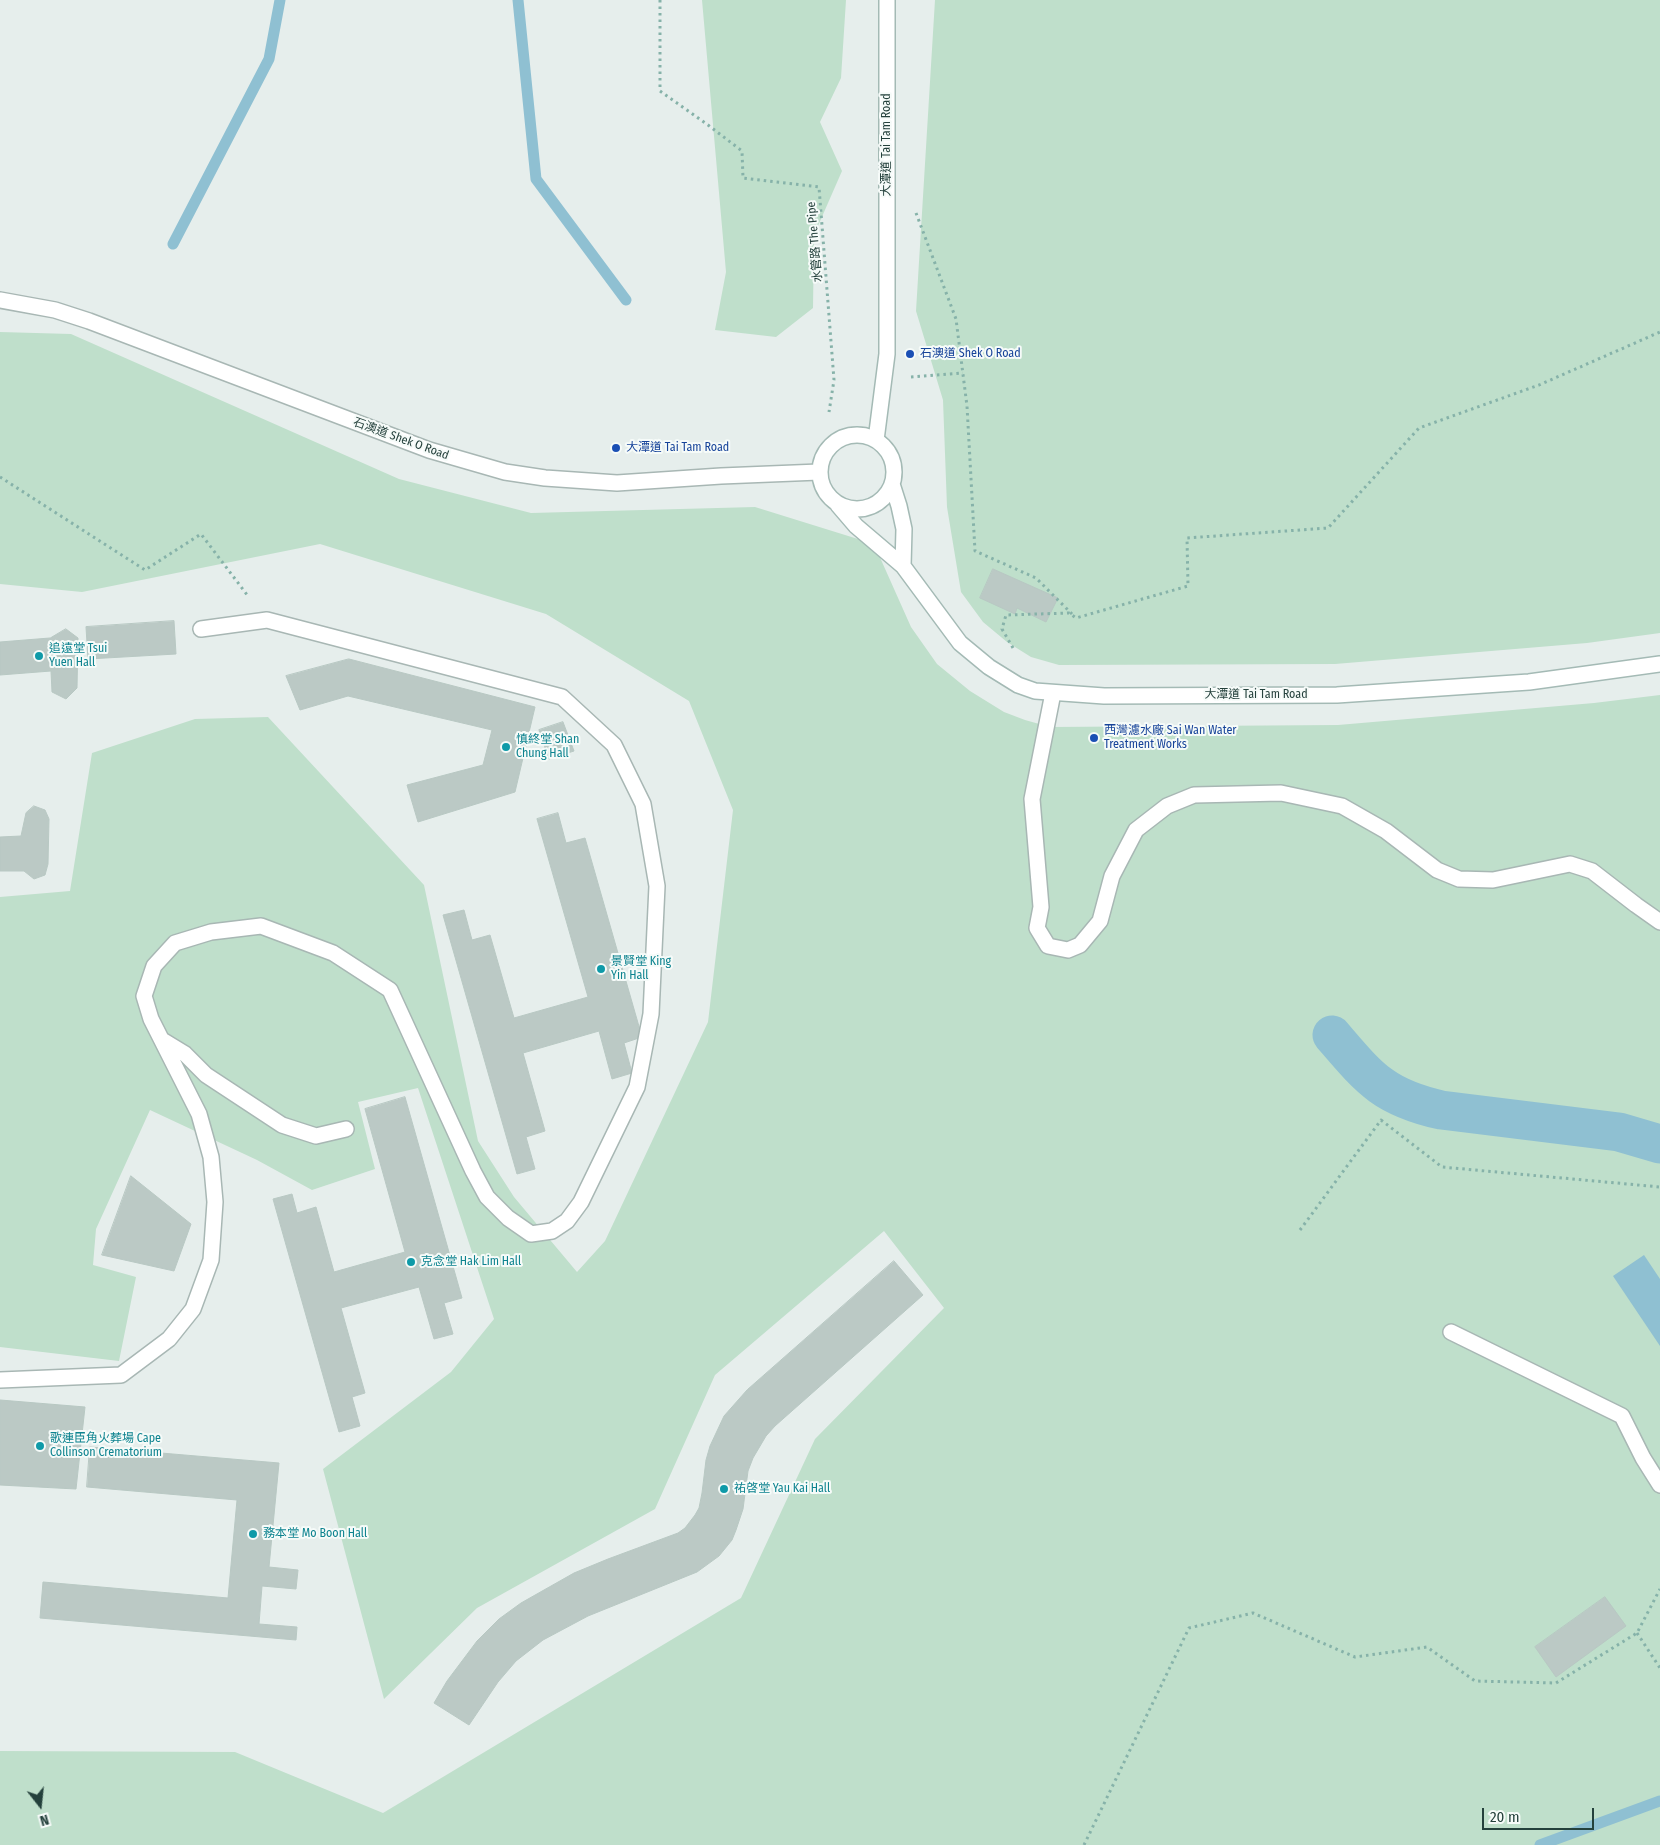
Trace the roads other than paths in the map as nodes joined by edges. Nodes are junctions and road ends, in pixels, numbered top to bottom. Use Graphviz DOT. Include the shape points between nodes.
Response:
graph roads {
  1 [pos="887,0"];
  2 [pos="0,300"];
  3 [pos="876,440"];
  4 [pos="819,472"];
  5 [pos="892,484"];
  6 [pos="838,504"];
  7 [pos="903,566"];
  8 [pos="201,629"];
  9 [pos="1660,664"];
  10 [pos="1053,694"];
  11 [pos="1660,922"];
  12 [pos="162,1040"];
  13 [pos="346,1129"];
  14 [pos="1451,1332"];
  15 [pos="0,1380"];
  16 [pos="1660,1485"];
  1 -- 3 [label="main road, 大潭道 Tai Tam Road" via="887,354"];
  2 -- 4 [label="main road, 石澳道 Shek O Road" via="55,310 429,450 505,472 617,483"];
  3 -- 4 [label="main road" via="850,436 838,440 828,449"];
  3 -- 5 [label="main road" via="890,454 894,474"];
  4 -- 6 [label="main road" via="821,485"];
  5 -- 6 [label="main road" via="888,494 870,508 848,508"];
  5 -- 7 [label="main road" via="904,530"];
  6 -- 7 [label="main road, 大潭道 Tai Tam Road" via="856,526"];
  7 -- 10 [label="main road, 大潭道 Tai Tam Road" via="960,643 1018,685"];
  8 -- 12 [label="main road" via="266,620 562,697 614,745 643,804 657,886 651,1014 637,1087 581,1202 567,1221 552,1231 531,1234 508,1218 487,1197 390,990 333,953 261,926 211,932 176,943 154,966 144,996"];
  9 -- 10 [label="main road, 大潭道 Tai Tam Road" via="1529,682 1337,695"];
  10 -- 11 [label="main road" via="1032,799 1040,907 1037,928 1048,946 1068,950 1080,945 1100,920 1112,876 1136,830 1167,806 1194,795 1281,793 1342,806 1386,832 1437,870 1458,879 1492,880 1570,864 1592,871"];
  12 -- 13 [label="main road" via="185,1054 206,1075 282,1125 316,1136"];
  12 -- 15 [label="main road" via="199,1114 211,1157 215,1202 211,1260 193,1309 168,1339 121,1375"];
  14 -- 16 [label="main road" via="1622,1416"];
}
